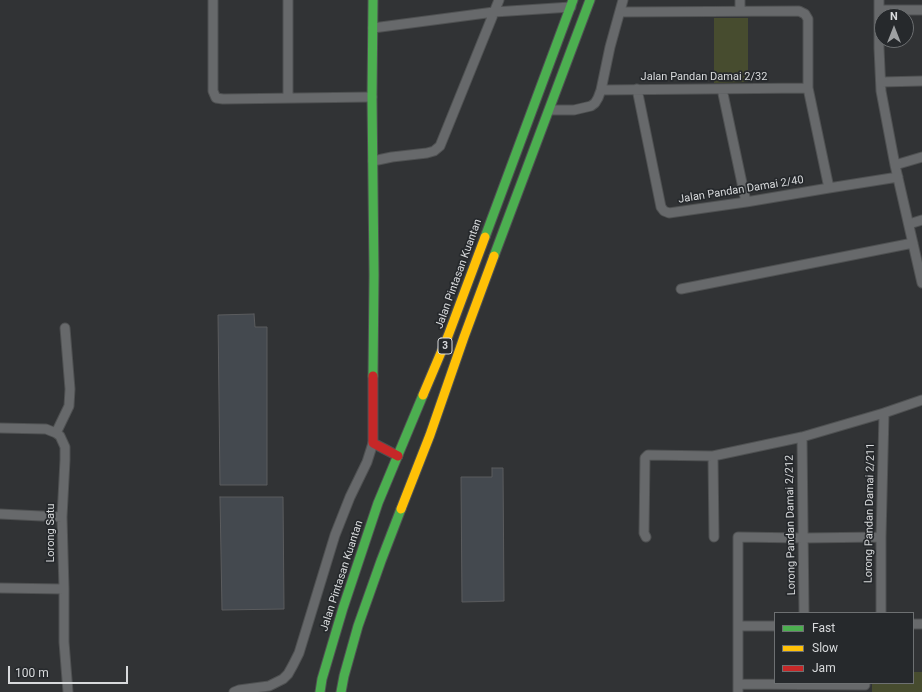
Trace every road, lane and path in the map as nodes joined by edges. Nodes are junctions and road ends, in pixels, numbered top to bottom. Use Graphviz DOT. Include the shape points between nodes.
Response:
graph roads {
  1 [pos="213,0"];
  2 [pos="288,0"];
  3 [pos="373,0"];
  4 [pos="499,0"];
  5 [pos="590,0"];
  6 [pos="623,0"];
  7 [pos="740,0"];
  8 [pos="572,4"];
  9 [pos="740,11"];
  10 [pos="494,12"];
  11 [pos="620,12"];
  12 [pos="373,28"];
  13 [pos="880,48"];
  14 [pos="922,81"];
  15 [pos="880,82"];
  16 [pos="808,88"];
  17 [pos="637,89"];
  18 [pos="722,89"];
  19 [pos="601,90"];
  20 [pos="372,97"];
  21 [pos="288,98"];
  22 [pos="550,110"];
  23 [pos="922,157"];
  24 [pos="373,161"];
  25 [pos="895,165"];
  26 [pos="898,178"];
  27 [pos="829,188"];
  28 [pos="746,202"];
  29 [pos="922,220"];
  30 [pos="909,224"];
  31 [pos="913,243"];
  32 [pos="922,279"];
  33 [pos="681,289"];
  34 [pos="65,328"];
  35 [pos="922,400"];
  36 [pos="884,413"];
  37 [pos="0,428"];
  38 [pos="56,432"];
  39 [pos="802,437"];
  40 [pos="373,443"];
  41 [pos="398,456"];
  42 [pos="713,456"];
  43 [pos="0,514"];
  44 [pos="62,517"];
  45 [pos="646,537"];
  46 [pos="714,537"];
  47 [pos="881,537"];
  48 [pos="803,538"];
  49 [pos="0,588"];
  50 [pos="64,589"];
  51 [pos="804,612"];
  52 [pos="881,612"];
  53 [pos="738,626"];
  54 [pos="774,626"];
  55 [pos="322,679"];
  56 [pos="865,687"];
  57 [pos="738,688"];
  58 [pos="68,692"];
  59 [pos="234,692"];
  60 [pos="316,692"];
  61 [pos="320,692"];
  62 [pos="341,692"];
  1 -- 21 [label="street" via="213,91 216,98"];
  2 -- 21 [label="street"];
  3 -- 12 [label="main road"];
  4 -- 10 [label="street"];
  5 -- 22 [label="main road, 3"];
  6 -- 11 [label="street"];
  7 -- 9 [label="street"];
  8 -- 10 [label="street"];
  8 -- 41 [label="main road, Jalan Pintasan Kuantan / 3" via="448,336"];
  9 -- 11 [label="street"];
  9 -- 16 [label="street" via="799,11 805,14 808,19"];
  10 -- 12 [label="street"];
  10 -- 24 [label="street" via="440,146 427,153"];
  11 -- 19 [label="street"];
  12 -- 20 [label="main road"];
  13 -- 15 [label="street"];
  14 -- 15 [label="street"];
  15 -- 25 [label="street"];
  16 -- 18 [label="street, Jalan Pandan Damai 2/32"];
  16 -- 27 [label="street"];
  17 -- 18 [label="street, Jalan Pandan Damai 2/32"];
  17 -- 19 [label="street, Jalan Pandan Damai 2/32"];
  17 -- 28 [label="street, Jalan Pandan Damai 2/40" via="661,207 669,213"];
  18 -- 28 [label="street"];
  19 -- 22 [label="street" via="591,106 574,110"];
  20 -- 21 [label="street"];
  20 -- 24 [label="main road"];
  22 -- 62 [label="main road, 3" via="358,626"];
  23 -- 25 [label="street"];
  24 -- 40 [label="main road"];
  25 -- 26 [label="street"];
  26 -- 27 [label="street, Jalan Pandan Damai 2/40"];
  26 -- 30 [label="street"];
  27 -- 28 [label="street, Jalan Pandan Damai 2/40"];
  29 -- 30 [label="street"];
  30 -- 31 [label="street"];
  31 -- 32 [label="street"];
  31 -- 33 [label="street"];
  34 -- 38 [label="street" via="69,406"];
  35 -- 36 [label="street"];
  36 -- 39 [label="street"];
  36 -- 47 [label="street, Lorong Pandan Damai 2/211"];
  37 -- 38 [label="street" via="46,429"];
  38 -- 44 [label="street, Lorong Satu" via="65,447"];
  39 -- 42 [label="street"];
  39 -- 48 [label="street, Lorong Pandan Damai 2/212"];
  40 -- 41 [label="main road"];
  40 -- 59 [label="street" via="335,535 299,653 288,674 269,686"];
  41 -- 55 [label="main road, Jalan Pintasan Kuantan / 3" via="378,503"];
  42 -- 45 [label="street" via="648,455 644,458"];
  42 -- 46 [label="street"];
  43 -- 44 [label="street"];
  44 -- 50 [label="street, Lorong Satu"];
  47 -- 48 [label="street"];
  47 -- 52 [label="street, Lorong Pandan Damai 2/211"];
  48 -- 51 [label="street, Lorong Pandan Damai 2/212"];
  48 -- 53 [label="street" via="738,537"];
  49 -- 50 [label="street"];
  50 -- 58 [label="street, Lorong Satu" via="64,642"];
  53 -- 54 [label="street"];
  53 -- 57 [label="street"];
  55 -- 60 [label="main road"];
  55 -- 61 [label="main road, Jalan Pintasan Kuantan / 3"];
  56 -- 57 [label="street"];
}
